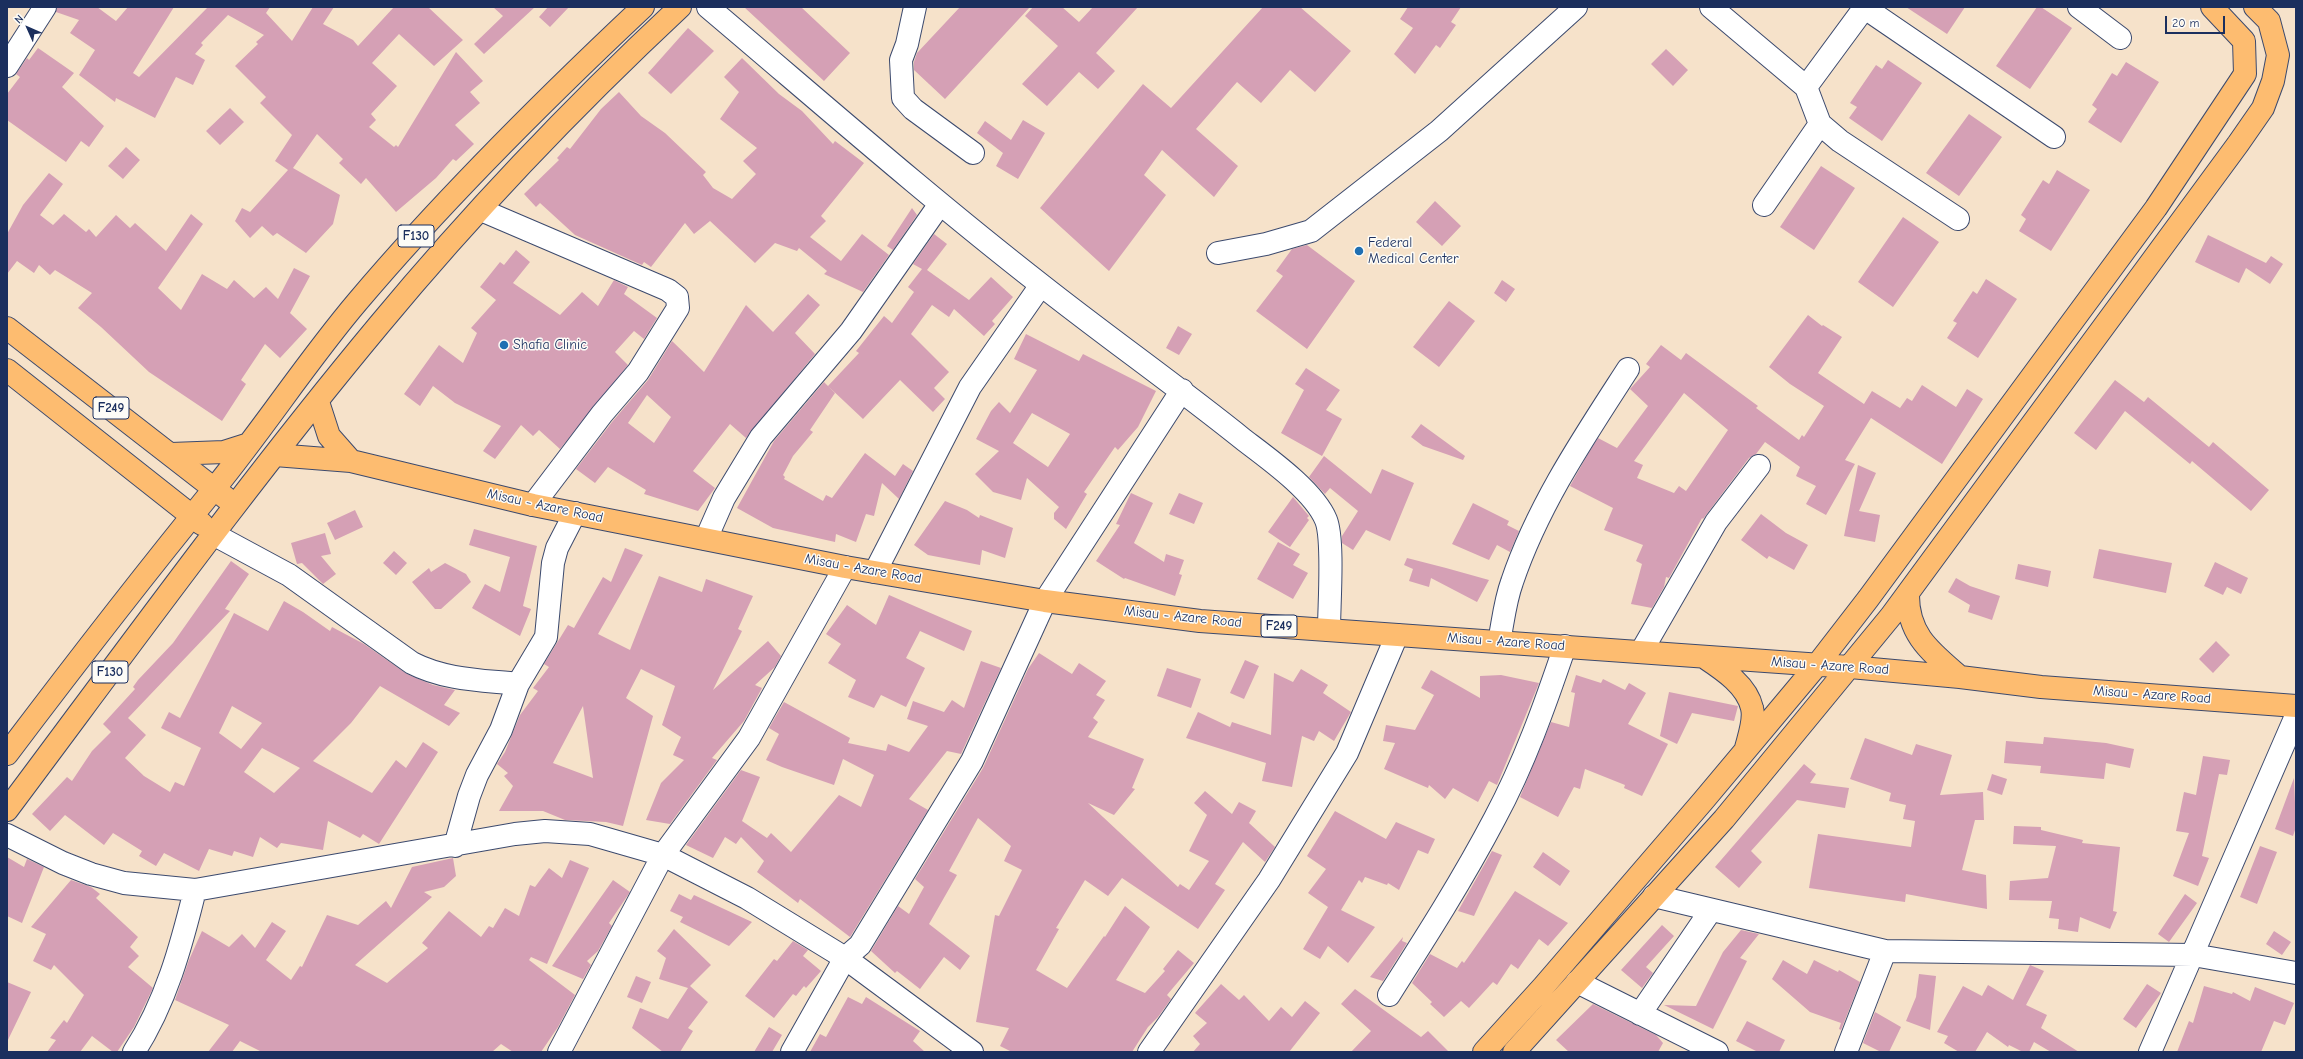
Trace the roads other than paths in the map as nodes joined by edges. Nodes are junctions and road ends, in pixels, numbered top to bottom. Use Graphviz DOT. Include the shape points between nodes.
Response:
graph roads {
  1 [pos="45,7"];
  2 [pos="643,7"];
  3 [pos="680,7"];
  4 [pos="708,7"];
  5 [pos="916,7"];
  6 [pos="1576,7"];
  7 [pos="1711,7"];
  8 [pos="1865,7"];
  9 [pos="2079,7"];
  10 [pos="2212,7"];
  11 [pos="2255,7"];
  12 [pos="2120,38"];
  13 [pos="2244,41"];
  14 [pos="2278,55"];
  15 [pos="7,66"];
  16 [pos="1806,87"];
  17 [pos="1820,124"];
  18 [pos="2054,137"];
  19 [pos="973,153"];
  20 [pos="940,204"];
  21 [pos="1764,206"];
  22 [pos="481,210"];
  23 [pos="1958,219"];
  24 [pos="1218,253"];
  25 [pos="1041,285"];
  26 [pos="7,328"];
  27 [pos="1628,369"];
  28 [pos="7,370"];
  29 [pos="1182,390"];
  30 [pos="318,402"];
  31 [pos="246,445"];
  32 [pos="171,454"];
  33 [pos="275,455"];
  34 [pos="350,461"];
  35 [pos="1759,466"];
  36 [pos="214,489"];
  37 [pos="533,505"];
  38 [pos="236,506"];
  39 [pos="575,513"];
  40 [pos="191,515"];
  41 [pos="213,534"];
  42 [pos="706,539"];
  43 [pos="846,566"];
  44 [pos="875,572"];
  45 [pos="1908,593"];
  46 [pos="1045,601"];
  47 [pos="1329,630"];
  48 [pos="1398,635"];
  49 [pos="1499,642"];
  50 [pos="1565,646"];
  51 [pos="1641,652"];
  52 [pos="1704,656"];
  53 [pos="1817,665"];
  54 [pos="1850,667"];
  55 [pos="1960,677"];
  56 [pos="518,684"];
  57 [pos="2296,706"];
  58 [pos="2296,716"];
  59 [pos="1746,749"];
  60 [pos="7,754"];
  61 [pos="7,810"];
  62 [pos="7,835"];
  63 [pos="455,846"];
  64 [pos="663,855"];
  65 [pos="195,890"];
  66 [pos="1654,896"];
  67 [pos="1712,910"];
  68 [pos="1885,950"];
  69 [pos="2194,955"];
  70 [pos="845,958"];
  71 [pos="2296,973"];
  72 [pos="1577,982"];
  73 [pos="1389,995"];
  74 [pos="1640,1014"];
  75 [pos="134,1052"];
  76 [pos="559,1052"];
  77 [pos="792,1052"];
  78 [pos="972,1052"];
  79 [pos="1149,1052"];
  80 [pos="1484,1052"];
  81 [pos="1514,1052"];
  82 [pos="1717,1052"];
  83 [pos="1846,1052"];
  84 [pos="2150,1052"];
  1 -- 15 [label="street"];
  2 -- 31 [label="main road, F130" via="580,66 413,239 357,302"];
  3 -- 22 [label="main road, F130" via="598,84"];
  4 -- 20 [label="street"];
  5 -- 19 [label="street" via="907,44 900,60 903,98 913,109"];
  6 -- 24 [label="street" via="1439,131 1310,230 1266,244"];
  7 -- 16 [label="street"];
  8 -- 16 [label="street"];
  8 -- 18 [label="street"];
  9 -- 12 [label="street"];
  10 -- 13 [label="main road"];
  11 -- 14 [label="main road" via="2269,21"];
  13 -- 14 [label="main road"];
  13 -- 53 [label="main road" via="2245,74 2156,208"];
  14 -- 45 [label="main road" via="2273,81 2262,108 2238,144"];
  16 -- 17 [label="street"];
  17 -- 21 [label="street"];
  17 -- 23 [label="street" via="1840,141"];
  20 -- 25 [label="street"];
  20 -- 42 [label="street" via="851,331 761,437 724,498"];
  22 -- 30 [label="main road, F130" via="380,324"];
  22 -- 37 [label="street" via="668,290 677,297 678,308 638,372 602,414"];
  25 -- 29 [label="street"];
  25 -- 44 [label="street" via="970,387"];
  26 -- 32 [label="main road, F249"];
  27 -- 49 [label="street" via="1576,451 1536,522 1511,584"];
  28 -- 40 [label="main road, F249"];
  29 -- 46 [label="street"];
  29 -- 47 [label="street" via="1290,477 1313,501 1326,520 1330,543"];
  30 -- 33 [label="main road, F130"];
  30 -- 34 [label="main road" via="328,436"];
  31 -- 32 [label="main road" via="224,452"];
  31 -- 36 [label="main road, F130"];
  32 -- 36 [label="main road, F249"];
  33 -- 34 [label="main road, Misau - Azare Road / F249"];
  33 -- 38 [label="main road, F130"];
  34 -- 37 [label="main road, Misau - Azare Road / F249"];
  35 -- 51 [label="street" via="1716,522"];
  36 -- 38 [label="main road, F249"];
  36 -- 40 [label="main road, F130"];
  37 -- 39 [label="main road, Misau - Azare Road / F249"];
  38 -- 41 [label="main road, F130"];
  39 -- 42 [label="main road, Misau - Azare Road / F249"];
  39 -- 56 [label="street" via="557,548 553,563 546,637"];
  40 -- 41 [label="main road, F249"];
  40 -- 60 [label="main road, F130"];
  41 -- 56 [label="street" via="289,575 428,671 447,676"];
  41 -- 61 [label="main road, F130"];
  42 -- 43 [label="main road, Misau - Azare Road / F249"];
  43 -- 44 [label="main road, Misau - Azare Road / F249"];
  43 -- 64 [label="street" via="749,738"];
  44 -- 46 [label="main road, Misau - Azare Road / F249"];
  45 -- 54 [label="main road"];
  45 -- 55 [label="main road" via="1912,625 1922,643"];
  46 -- 47 [label="main road, Misau - Azare Road / F249" via="1200,621"];
  46 -- 70 [label="street" via="972,761 860,944"];
  47 -- 48 [label="main road, Misau - Azare Road / F249"];
  48 -- 49 [label="main road, Misau - Azare Road / F249"];
  48 -- 79 [label="street" via="1347,753 1269,880"];
  49 -- 50 [label="main road, Misau - Azare Road / F249"];
  50 -- 51 [label="main road, Misau - Azare Road / F249"];
  50 -- 73 [label="street" via="1539,722 1496,817 1448,902"];
  51 -- 52 [label="main road, Misau - Azare Road / F249"];
  52 -- 53 [label="main road, Misau - Azare Road / F249"];
  52 -- 59 [label="main road" via="1724,670 1748,696 1752,709"];
  53 -- 54 [label="main road, Misau - Azare Road / F249"];
  53 -- 59 [label="main road"];
  54 -- 55 [label="main road, Misau - Azare Road / F249"];
  54 -- 66 [label="main road" via="1724,819"];
  55 -- 57 [label="main road, Misau - Azare Road / F249" via="2041,687"];
  56 -- 63 [label="street" via="501,730 468,796"];
  58 -- 69 [label="street"];
  59 -- 80 [label="main road"];
  62 -- 65 [label="street" via="91,874 124,883"];
  63 -- 64 [label="street" via="545,831 590,834"];
  63 -- 65 [label="street"];
  64 -- 70 [label="street" via="747,898"];
  64 -- 76 [label="street"];
  65 -- 75 [label="street" via="177,962 148,1030"];
  66 -- 67 [label="street"];
  66 -- 72 [label="main road"];
  67 -- 68 [label="street"];
  67 -- 74 [label="street"];
  68 -- 69 [label="street"];
  68 -- 83 [label="street"];
  69 -- 71 [label="street"];
  69 -- 84 [label="street"];
  70 -- 77 [label="street"];
  70 -- 78 [label="street"];
  72 -- 74 [label="street"];
  72 -- 81 [label="main road"];
  74 -- 82 [label="street"];
}
